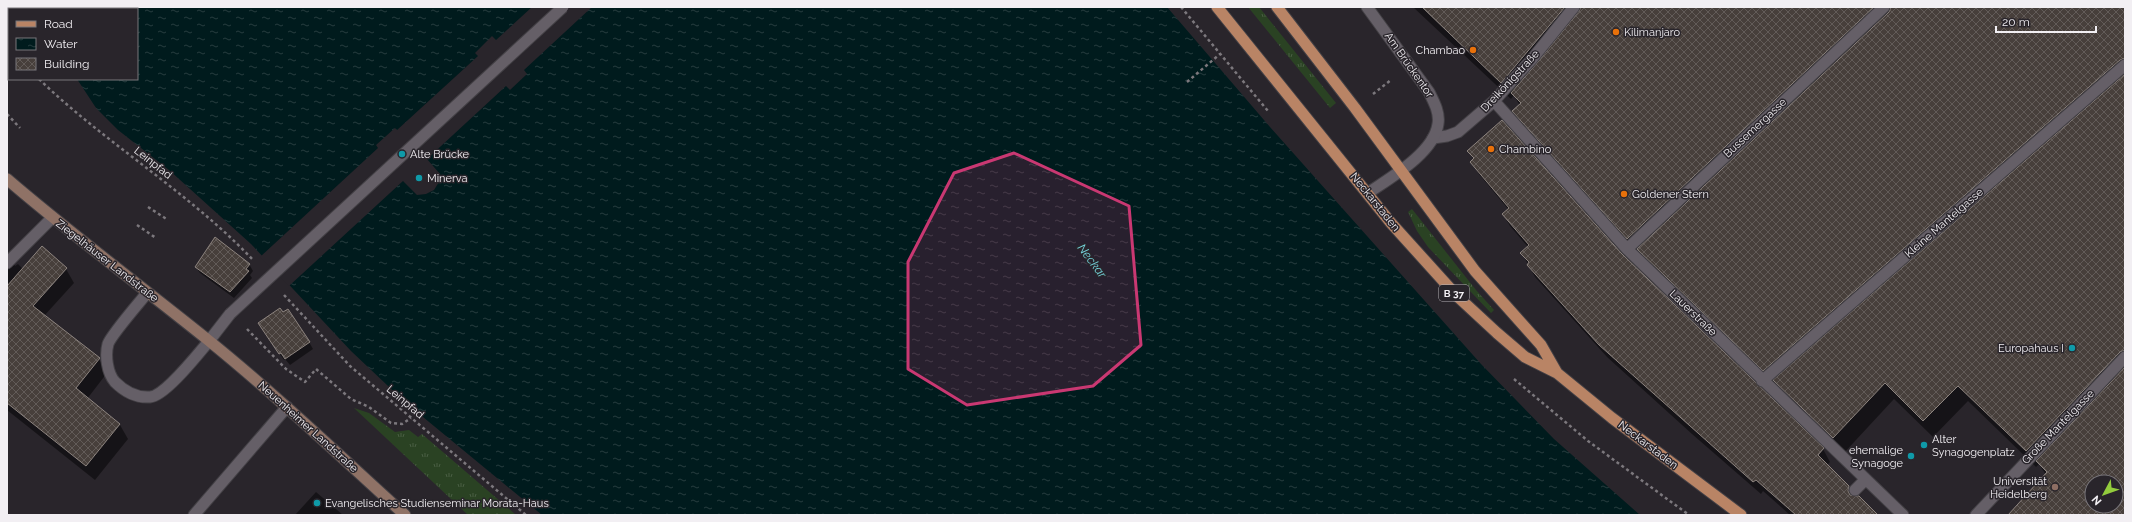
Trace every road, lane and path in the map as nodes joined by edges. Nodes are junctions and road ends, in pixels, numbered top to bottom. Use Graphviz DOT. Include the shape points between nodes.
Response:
graph roads {
  1 [pos="563,7"];
  2 [pos="1217,7"];
  3 [pos="1277,7"];
  4 [pos="1367,7"];
  5 [pos="1574,7"];
  6 [pos="1884,7"];
  7 [pos="1220,54"];
  8 [pos="2125,65"];
  9 [pos="40,80"];
  10 [pos="1187,82"];
  11 [pos="1494,101"];
  12 [pos="7,114"];
  13 [pos="20,128"];
  14 [pos="1433,138"];
  15 [pos="1400,170"];
  16 [pos="7,179"];
  17 [pos="1368,193"];
  18 [pos="148,207"];
  19 [pos="52,218"];
  20 [pos="168,220"];
  21 [pos="137,226"];
  22 [pos="156,238"];
  23 [pos="1627,249"];
  24 [pos="255,262"];
  25 [pos="7,263"];
  26 [pos="147,292"];
  27 [pos="282,292"];
  28 [pos="230,314"];
  29 [pos="209,341"];
  30 [pos="2125,357"];
  31 [pos="1557,373"];
  32 [pos="1762,381"];
  33 [pos="287,407"];
  34 [pos="411,418"];
  35 [pos="1865,480"];
  36 [pos="1855,490"];
  37 [pos="194,515"];
  38 [pos="405,515"];
  39 [pos="526,515"];
  40 [pos="1741,515"];
  41 [pos="1903,515"];
  42 [pos="1976,515"];
  1 -- 28 [label="street, bridge"];
  2 -- 17 [label="main road, Neckarstaden / B 37"];
  3 -- 15 [label="main road, Neckarstaden / B 37"];
  4 -- 14 [label="street, Am Brückentor" via="1436,105 1438,123"];
  5 -- 11 [label="street, Dreikönigstraße"];
  6 -- 23 [label="street, Bussemergasse"];
  7 -- 10 [label="path"];
  8 -- 32 [label="street, Kleine Mantelgasse"];
  9 -- 24 [label="path, Leinpfad" via="81,117 161,179"];
  11 -- 14 [label="street, Dreikönigstraße" via="1458,132"];
  11 -- 23 [label="street, Lauerstraße"];
  12 -- 13 [label="path"];
  14 -- 15 [label="street, Am Brückentor" via="1413,161"];
  15 -- 17 [label="street, Am Brückentor"];
  15 -- 31 [label="main road, Neckarstaden / B 37" via="1475,271 1541,344"];
  16 -- 19 [label="main road, Ziegelhäuser Landstraße"];
  17 -- 31 [label="main road, Neckarstaden / B 37" via="1391,223 1456,295 1525,357"];
  18 -- 20 [label="path"];
  19 -- 25 [label="street"];
  19 -- 26 [label="main road, Ziegelhäuser Landstraße"];
  21 -- 22 [label="path"];
  23 -- 32 [label="street, Lauerstraße"];
  26 -- 29 [label="main road, Ziegelhäuser Landstraße"];
  26 -- 29 [label="street" via="108,343 106,359 112,379 123,390 136,396 151,398 168,387"];
  27 -- 34 [label="path, Leinpfad" via="350,366"];
  28 -- 29 [label="street"];
  28 -- 34 [label="path" via="286,369 305,382 316,369 351,399 369,407 391,423 402,424"];
  29 -- 33 [label="main road, Neuenheimer Landstraße"];
  30 -- 42 [label="street, Große Mantelgasse"];
  31 -- 40 [label="main road, Neckarstaden / B 37" via="1612,418"];
  32 -- 35 [label="street, Lauerstraße"];
  33 -- 37 [label="street"];
  33 -- 38 [label="main road, Neuenheimer Landstraße"];
  34 -- 39 [label="path, Leinpfad"];
  35 -- 36 [label="street"];
  35 -- 41 [label="street, Lauerstraße"];
}
